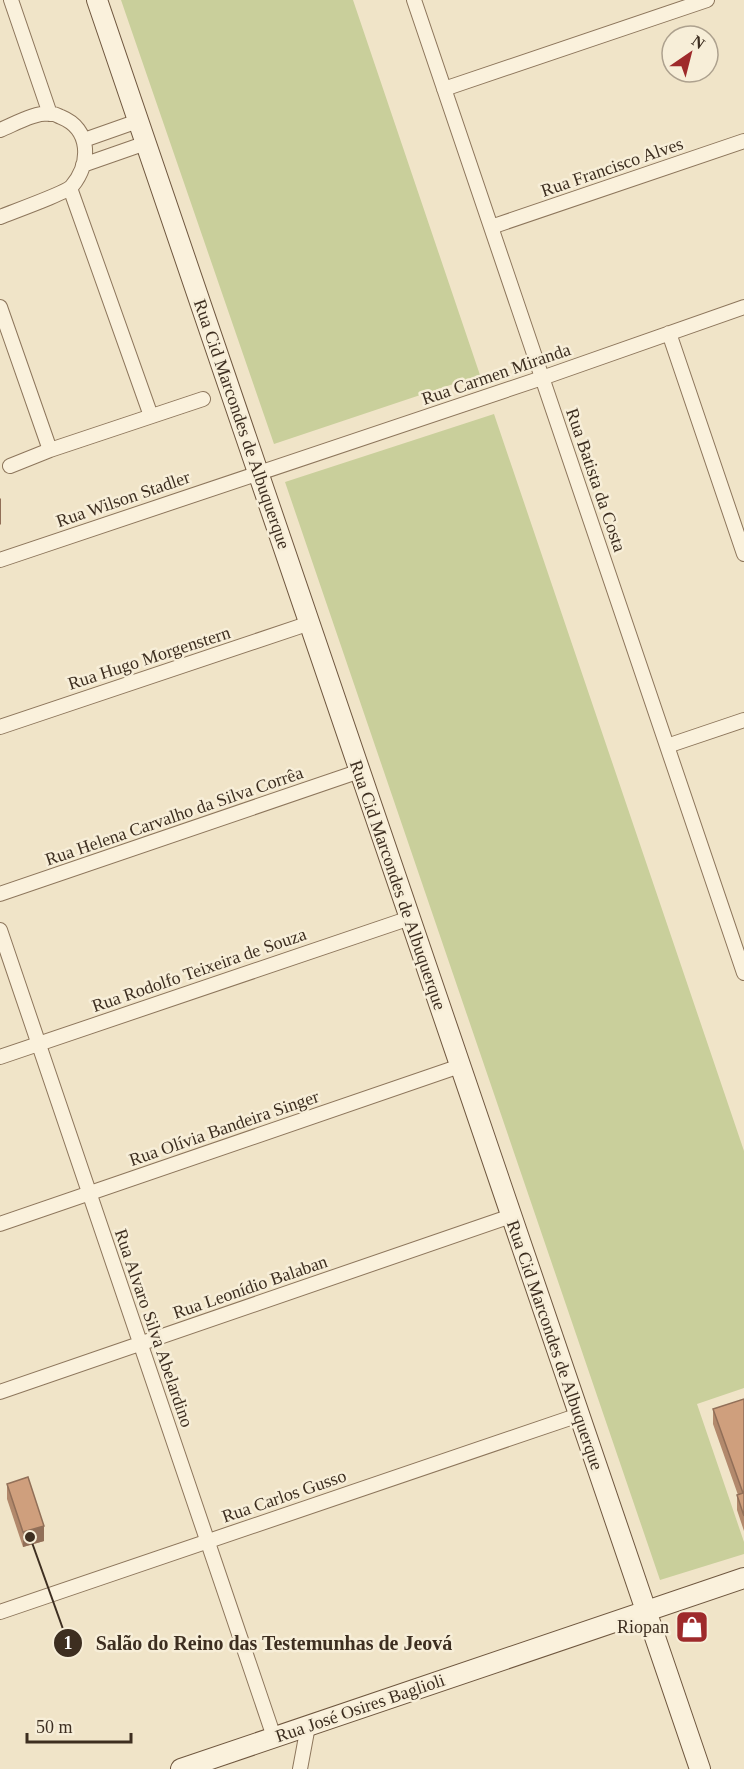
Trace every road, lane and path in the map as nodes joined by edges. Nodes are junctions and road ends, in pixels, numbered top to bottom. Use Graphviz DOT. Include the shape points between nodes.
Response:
graph roads {
  1 [pos="11,0"];
  2 [pos="97,0"];
  3 [pos="414,0"];
  4 [pos="707,0"];
  5 [pos="444,89"];
  6 [pos="50,114"];
  7 [pos="138,121"];
  8 [pos="0,130"];
  9 [pos="84,140"];
  10 [pos="744,141"];
  11 [pos="146,143"];
  12 [pos="83,165"];
  13 [pos="70,188"];
  14 [pos="0,217"];
  15 [pos="491,227"];
  16 [pos="0,307"];
  17 [pos="744,307"];
  18 [pos="669,333"];
  19 [pos="542,378"];
  20 [pos="203,399"];
  21 [pos="151,416"];
  22 [pos="50,450"];
  23 [pos="10,466"];
  24 [pos="258,473"];
  25 [pos="744,554"];
  26 [pos="0,560"];
  27 [pos="310,623"];
  28 [pos="744,720"];
  29 [pos="0,727"];
  30 [pos="667,746"];
  31 [pos="360,771"];
  32 [pos="0,894"];
  33 [pos="410,918"];
  34 [pos="0,930"];
  35 [pos="744,972"];
  36 [pos="38,1044"];
  37 [pos="0,1057"];
  38 [pos="460,1066"];
  39 [pos="89,1193"];
  40 [pos="511,1216"];
  41 [pos="0,1224"];
  42 [pos="141,1344"];
  43 [pos="0,1392"];
  44 [pos="579,1414"];
  45 [pos="208,1541"];
  46 [pos="744,1578"];
  47 [pos="646,1611"];
  48 [pos="0,1612"];
  49 [pos="308,1726"];
  50 [pos="274,1737"];
  51 [pos="697,1768"];
  52 [pos="181,1769"];
  53 [pos="300,1769"];
  1 -- 6 [label="street"];
  2 -- 7 [label="street, Rua Cid Marcondes de Albuquerque"];
  3 -- 5 [label="street, Rua Batista da Costa"];
  4 -- 5 [label="street"];
  5 -- 15 [label="street, Rua Batista da Costa"];
  6 -- 8 [label="street"];
  6 -- 9 [label="street" via="72,121"];
  7 -- 9 [label="street"];
  7 -- 11 [label="street, Rua Cid Marcondes de Albuquerque"];
  9 -- 12 [label="street"];
  10 -- 15 [label="street, Rua Francisco Alves"];
  11 -- 12 [label="street"];
  11 -- 24 [label="street, Rua Cid Marcondes de Albuquerque"];
  12 -- 13 [label="street"];
  13 -- 14 [label="street"];
  13 -- 21 [label="street"];
  15 -- 19 [label="street, Rua Batista da Costa"];
  16 -- 22 [label="street"];
  17 -- 18 [label="street, Rua Carmen Miranda"];
  18 -- 19 [label="street, Rua Carmen Miranda"];
  18 -- 25 [label="street"];
  19 -- 24 [label="street, Rua Carmen Miranda"];
  19 -- 30 [label="street, Rua Batista da Costa"];
  20 -- 21 [label="street"];
  21 -- 22 [label="street"];
  22 -- 23 [label="street"];
  24 -- 26 [label="street, Rua Wilson Stadler"];
  24 -- 27 [label="street, Rua Cid Marcondes de Albuquerque"];
  27 -- 29 [label="street, Rua Hugo Morgenstern"];
  27 -- 31 [label="street, Rua Cid Marcondes de Albuquerque"];
  28 -- 30 [label="street"];
  30 -- 35 [label="street, Rua Batista da Costa"];
  31 -- 32 [label="street, Rua Helena Carvalho da Silva Corrêa"];
  31 -- 33 [label="street, Rua Cid Marcondes de Albuquerque"];
  33 -- 36 [label="street, Rua Rodolfo Teixeira de Souza"];
  33 -- 38 [label="street, Rua Cid Marcondes de Albuquerque"];
  34 -- 36 [label="street, Rua Alvaro Silva Abelardino"];
  36 -- 37 [label="street, Rua Rodolfo Teixeira de Souza"];
  36 -- 39 [label="street, Rua Alvaro Silva Abelardino"];
  38 -- 39 [label="street, Rua Olívia Bandeira Singer"];
  38 -- 40 [label="street, Rua Cid Marcondes de Albuquerque"];
  39 -- 41 [label="street, Rua Olívia Bandeira Singer"];
  39 -- 42 [label="street, Rua Alvaro Silva Abelardino"];
  40 -- 42 [label="street, Rua Leonídio Balaban"];
  40 -- 44 [label="street, Rua Cid Marcondes de Albuquerque"];
  42 -- 43 [label="street, Rua Leonídio Balaban"];
  42 -- 45 [label="street, Rua Alvaro Silva Abelardino"];
  44 -- 45 [label="street, Rua Carlos Gusso"];
  44 -- 47 [label="street, Rua Cid Marcondes de Albuquerque"];
  45 -- 48 [label="street, Rua Carlos Gusso"];
  45 -- 50 [label="street, Rua Alvaro Silva Abelardino"];
  46 -- 47 [label="street, Rua José Osires Baglioli"];
  47 -- 49 [label="street, Rua José Osires Baglioli"];
  47 -- 51 [label="street, Rua Cid Marcondes de Albuquerque"];
  49 -- 50 [label="street, Rua José Osires Baglioli"];
  49 -- 53 [label="street"];
  50 -- 52 [label="street, Rua José Osires Baglioli"];
}
